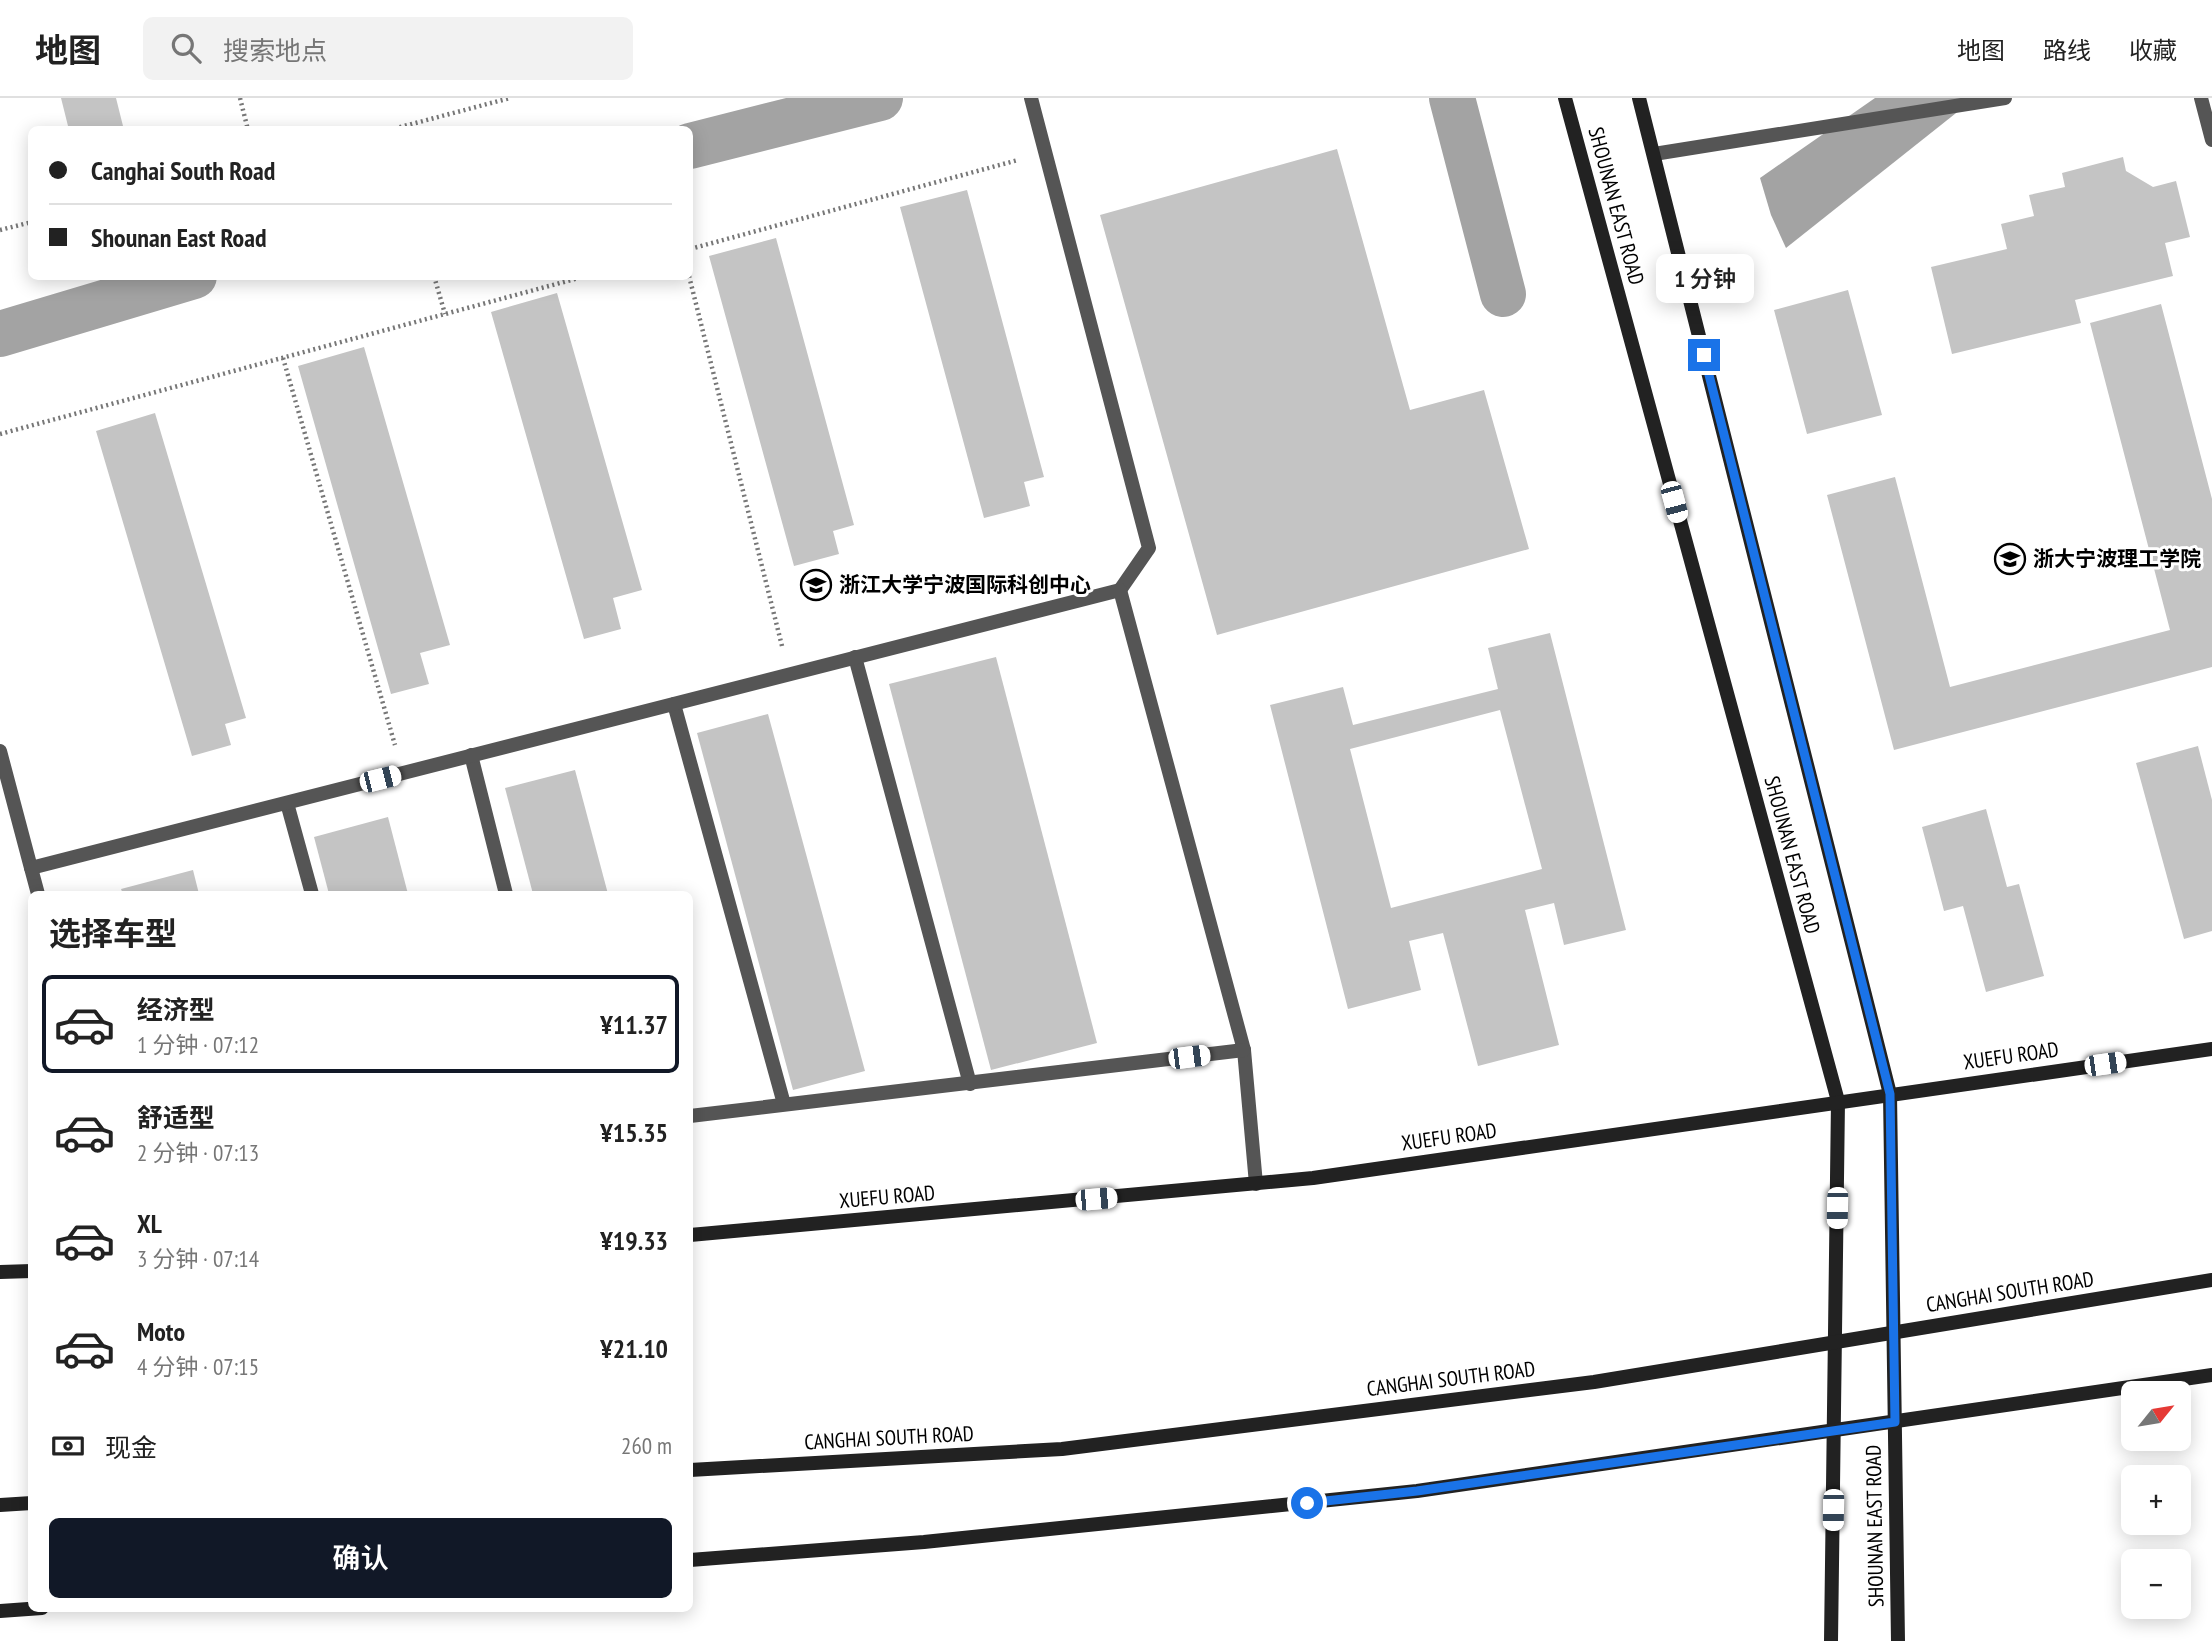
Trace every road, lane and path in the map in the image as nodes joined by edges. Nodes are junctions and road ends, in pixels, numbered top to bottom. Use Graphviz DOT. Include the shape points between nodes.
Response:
graph roads {
  1 [pos="240,98"];
  2 [pos="510,98"];
  3 [pos="1031,98"];
  4 [pos="1565,98"];
  5 [pos="1639,98"];
  6 [pos="2005,98"];
  7 [pos="2201,98"];
  8 [pos="247,126"];
  9 [pos="403,126"];
  10 [pos="2212,141"];
  11 [pos="1046,153"];
  12 [pos="1654,154"];
  13 [pos="28,223"];
  14 [pos="0,230"];
  15 [pos="693,248"];
  16 [pos="435,280"];
  17 [pos="571,280"];
  18 [pos="691,280"];
  19 [pos="445,314"];
  20 [pos="283,358"];
  21 [pos="0,434"];
  22 [pos="1120,590"];
  23 [pos="855,657"];
  24 [pos="789,674"];
  25 [pos="674,704"];
  26 [pos="0,751"];
  27 [pos="471,755"];
  28 [pos="403,773"];
  29 [pos="287,803"];
  30 [pos="31,868"];
  31 [pos="37,891"];
  32 [pos="311,891"];
  33 [pos="505,891"];
  34 [pos="2212,1049"];
  35 [pos="1244,1050"];
  36 [pos="970,1084"];
  37 [pos="1890,1094"];
  38 [pos="1838,1101"];
  39 [pos="785,1104"];
  40 [pos="693,1116"];
  41 [pos="1256,1184"];
  42 [pos="693,1235"];
  43 [pos="28,1271"];
  44 [pos="0,1272"];
  45 [pos="2212,1280"];
  46 [pos="1894,1333"];
  47 [pos="1835,1342"];
  48 [pos="2212,1375"];
  49 [pos="1895,1422"];
  50 [pos="1834,1431"];
  51 [pos="693,1470"];
  52 [pos="28,1503"];
  53 [pos="0,1505"];
  54 [pos="693,1560"];
  55 [pos="28,1609"];
  56 [pos="0,1611"];
  57 [pos="1831,1641"];
  58 [pos="1898,1641"];
  1 -- 8 [label="path"];
  2 -- 9 [label="path"];
  3 -- 11 [label="lane"];
  4 -- 38 [label="main road, SHOUNAN EAST ROAD"];
  5 -- 12 [label="main road, SHOUNAN EAST ROAD"];
  6 -- 12 [label="lane"];
  7 -- 10 [label="lane"];
  11 -- 15 [label="path"];
  11 -- 22 [label="lane" via="1150,548"];
  12 -- 37 [label="main road, SHOUNAN EAST ROAD"];
  13 -- 14 [label="path"];
  16 -- 19 [label="path"];
  17 -- 19 [label="path"];
  18 -- 24 [label="path"];
  19 -- 20 [label="path"];
  20 -- 21 [label="path"];
  20 -- 28 [label="path"];
  22 -- 23 [label="lane"];
  22 -- 35 [label="lane"];
  23 -- 24 [label="lane"];
  23 -- 36 [label="lane"];
  24 -- 25 [label="lane"];
  25 -- 27 [label="lane"];
  25 -- 39 [label="lane"];
  26 -- 30 [label="lane"];
  27 -- 28 [label="lane"];
  27 -- 33 [label="lane"];
  28 -- 29 [label="lane"];
  29 -- 30 [label="lane"];
  29 -- 32 [label="lane"];
  30 -- 31 [label="lane"];
  34 -- 37 [label="main road, XUEFU ROAD"];
  35 -- 36 [label="lane"];
  35 -- 41 [label="lane"];
  36 -- 39 [label="lane"];
  37 -- 38 [label="main road, XUEFU ROAD"];
  37 -- 46 [label="main road, SHOUNAN EAST ROAD"];
  38 -- 41 [label="main road, XUEFU ROAD"];
  38 -- 47 [label="main road, SHOUNAN EAST ROAD"];
  39 -- 40 [label="lane"];
  41 -- 42 [label="main road, XUEFU ROAD"];
  43 -- 44 [label="main road"];
  45 -- 46 [label="main road, CANGHAI SOUTH ROAD"];
  46 -- 47 [label="main road, CANGHAI SOUTH ROAD"];
  46 -- 49 [label="main road, SHOUNAN EAST ROAD"];
  47 -- 50 [label="main road, SHOUNAN EAST ROAD"];
  47 -- 51 [label="main road, CANGHAI SOUTH ROAD" via="1594,1382 1062,1449"];
  48 -- 49 [label="main road"];
  49 -- 50 [label="main road"];
  49 -- 58 [label="main road, SHOUNAN EAST ROAD"];
  50 -- 54 [label="main road" via="1417,1491 924,1542"];
  50 -- 57 [label="main road, SHOUNAN EAST ROAD"];
  52 -- 53 [label="main road"];
  55 -- 56 [label="main road"];
}
